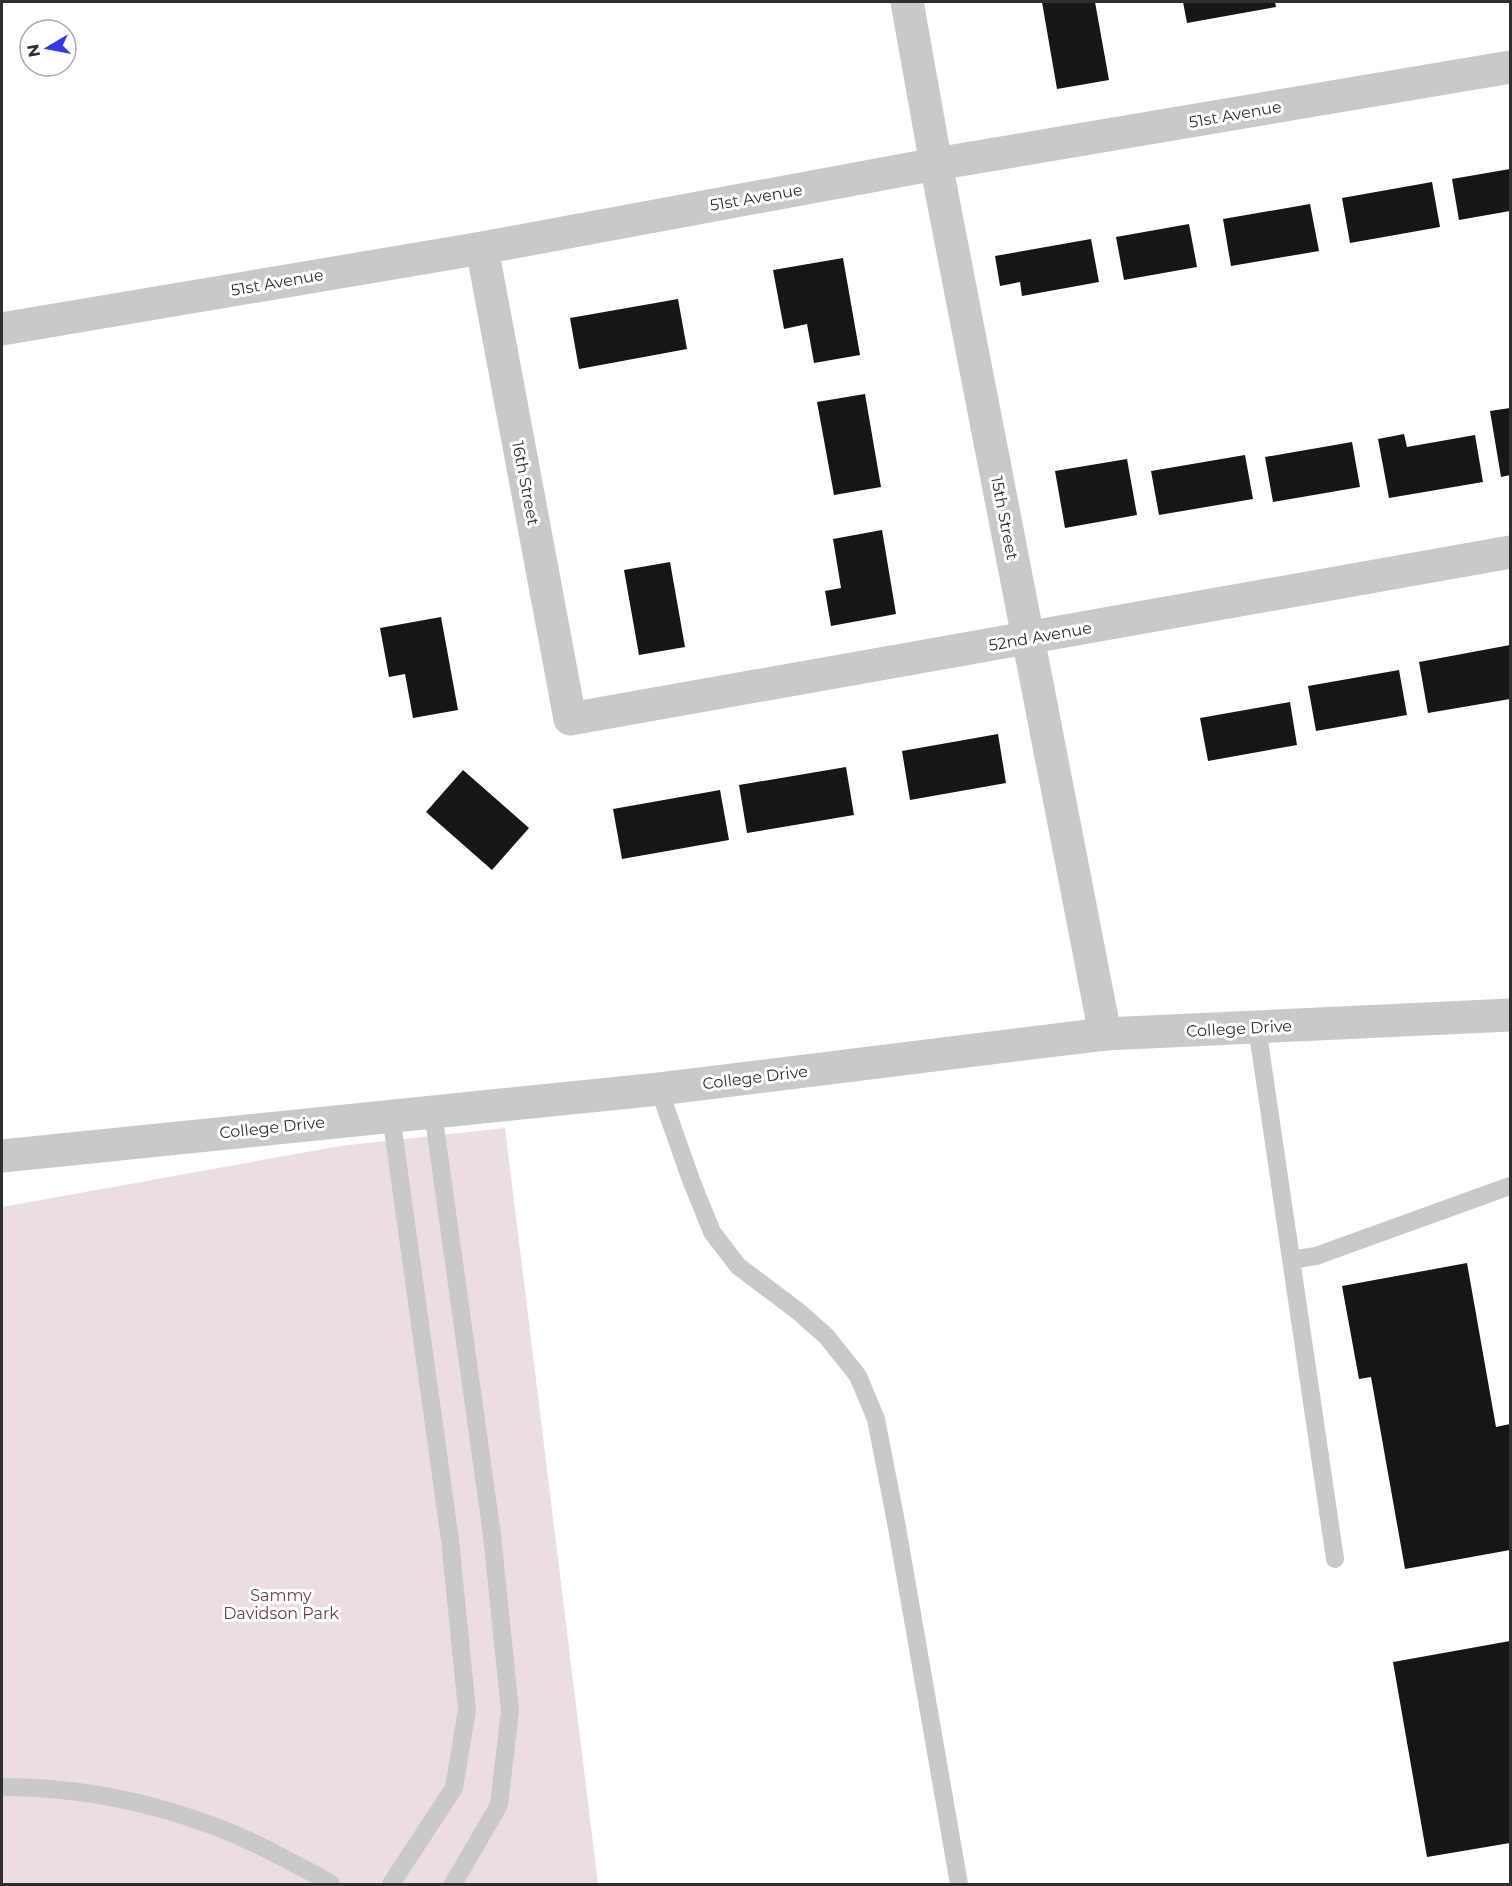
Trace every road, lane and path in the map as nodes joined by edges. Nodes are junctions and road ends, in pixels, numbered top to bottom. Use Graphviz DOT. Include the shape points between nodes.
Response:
graph roads {
  1 [pos="907,2"];
  2 [pos="1510,68"];
  3 [pos="936,164"];
  4 [pos="482,248"];
  5 [pos="2,329"];
  6 [pos="1510,552"];
  7 [pos="1028,638"];
  8 [pos="570,719"];
  9 [pos="1510,1015"];
  10 [pos="1257,1027"];
  11 [pos="1105,1034"];
  12 [pos="659,1089"];
  13 [pos="433,1112"];
  14 [pos="391,1115"];
  15 [pos="2,1156"];
  16 [pos="1510,1186"];
  17 [pos="1291,1260"];
  18 [pos="1335,1559"];
  19 [pos="2,1787"];
  20 [pos="331,1884"];
  21 [pos="391,1884"];
  22 [pos="453,1884"];
  23 [pos="959,1884"];
  1 -- 3 [label="street, 15th Street"];
  2 -- 3 [label="street, 51st Avenue"];
  3 -- 4 [label="street, 51st Avenue"];
  3 -- 7 [label="street, 15th Street"];
  4 -- 5 [label="street, 51st Avenue"];
  4 -- 8 [label="street, 16th Street"];
  6 -- 7 [label="street, 52nd Avenue"];
  7 -- 8 [label="street, 52nd Avenue"];
  7 -- 11 [label="street, 15th Street"];
  9 -- 10 [label="street, College Drive"];
  10 -- 11 [label="street, College Drive"];
  10 -- 17 [label="lane"];
  11 -- 12 [label="street, College Drive"];
  12 -- 13 [label="street, College Drive"];
  12 -- 23 [label="lane" via="712,1232 738,1266 827,1337 858,1376 876,1419"];
  13 -- 14 [label="street, College Drive"];
  13 -- 22 [label="lane" via="492,1535 510,1712 499,1804"];
  14 -- 15 [label="street, College Drive"];
  14 -- 21 [label="lane" via="450,1540 468,1710 454,1788"];
  16 -- 17 [label="lane" via="1316,1256"];
  17 -- 18 [label="lane"];
  19 -- 20 [label="lane" via="111,1796 186,1815 259,1844"];
}
